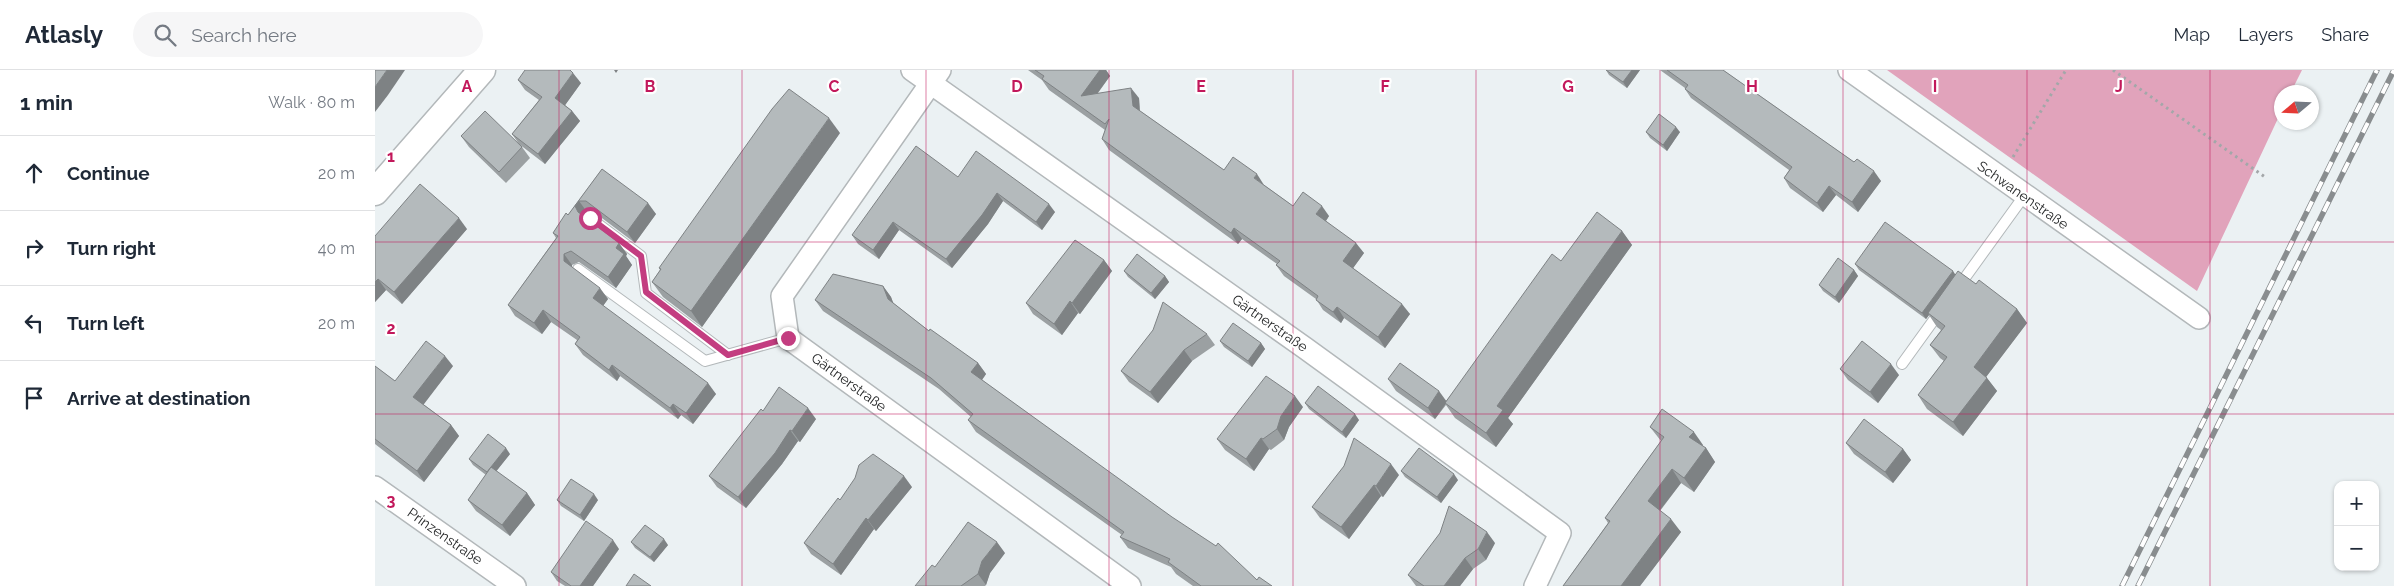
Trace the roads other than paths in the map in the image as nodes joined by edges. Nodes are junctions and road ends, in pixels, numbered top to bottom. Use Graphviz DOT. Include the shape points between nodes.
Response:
graph roads {
  1 [pos="482,70"];
  2 [pos="912,70"];
  3 [pos="1849,70"];
  4 [pos="935,76"];
  5 [pos="375,192"];
  6 [pos="2024,196"];
  7 [pos="590,218"];
  8 [pos="578,269"];
  9 [pos="2199,318"];
  10 [pos="788,338"];
  11 [pos="728,355"];
  12 [pos="1902,364"];
  13 [pos="375,487"];
  14 [pos="515,586"];
  15 [pos="1130,586"];
  16 [pos="1535,586"];
  1 -- 5 [label="street"];
  2 -- 4 [label="street, Gärtnerstraße"];
  3 -- 6 [label="street, Schwanenstraße"];
  4 -- 10 [label="street" via="782,296"];
  4 -- 16 [label="street, Gärtnerstraße" via="1560,533"];
  6 -- 9 [label="street, Schwanenstraße"];
  6 -- 12 [label="lane"];
  7 -- 11 [label="lane" via="641,256 646,292"];
  8 -- 11 [label="lane" via="705,362"];
  10 -- 11 [label="lane"];
  10 -- 15 [label="street, Gärtnerstraße"];
  13 -- 14 [label="street, Prinzenstraße"];
}
